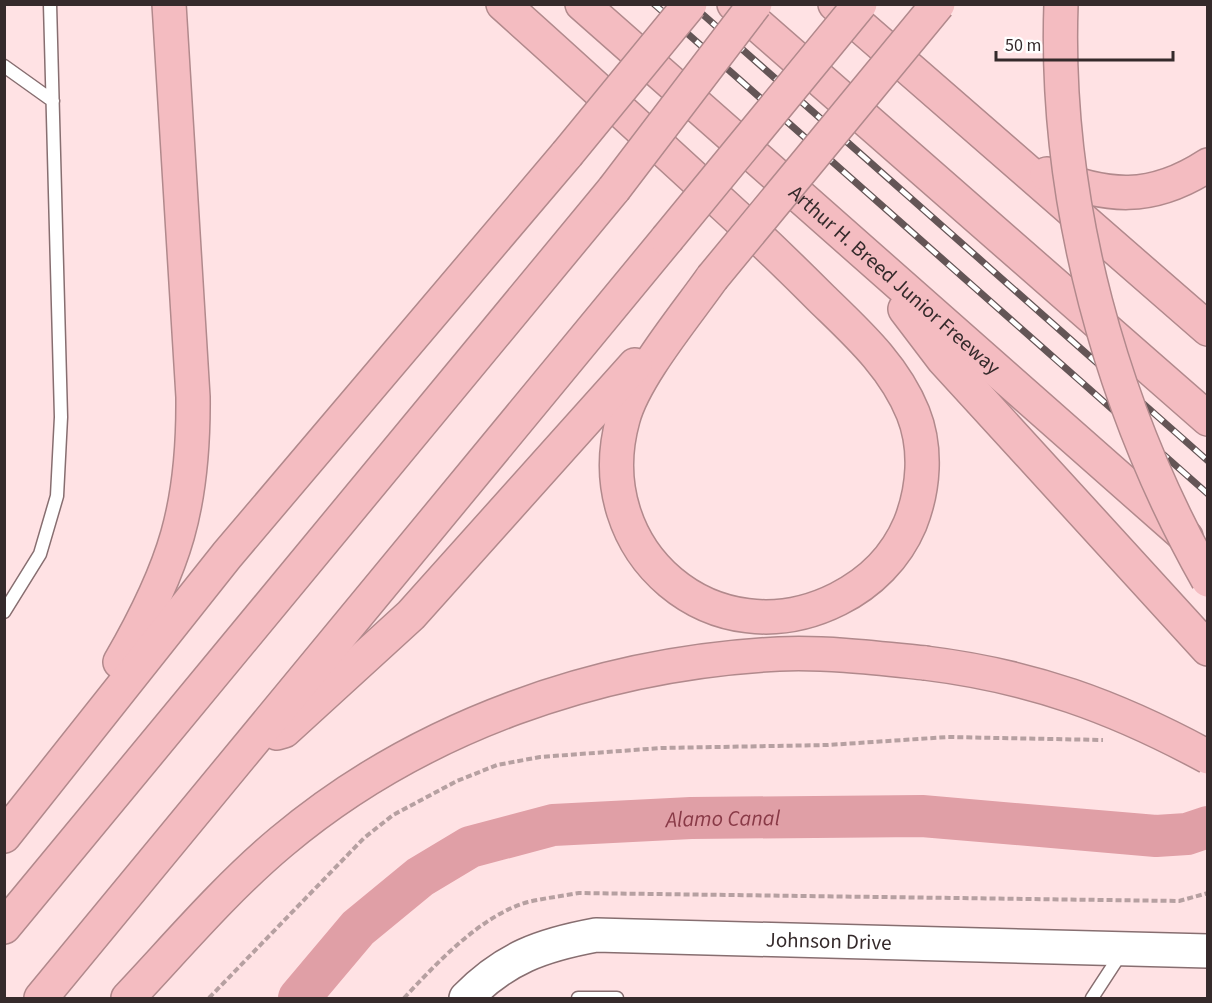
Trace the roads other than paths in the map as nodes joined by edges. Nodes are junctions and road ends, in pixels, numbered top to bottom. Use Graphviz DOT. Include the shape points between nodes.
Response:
graph roads {
  1 [pos="50,4"];
  2 [pos="169,4"];
  3 [pos="503,4"];
  4 [pos="582,4"];
  5 [pos="690,4"];
  6 [pos="734,4"];
  7 [pos="755,4"];
  8 [pos="835,4"];
  9 [pos="860,4"];
  10 [pos="938,4"];
  11 [pos="1061,4"];
  12 [pos="4,66"];
  13 [pos="53,101"];
  14 [pos="966,120"];
  15 [pos="1208,165"];
  16 [pos="860,251"];
  17 [pos="712,278"];
  18 [pos="1208,329"];
  19 [pos="1208,419"];
  20 [pos="1208,556"];
  21 [pos="1208,580"];
  22 [pos="4,612"];
  23 [pos="1198,638"];
  24 [pos="255,739"];
  25 [pos="1208,757"];
  26 [pos="4,834"];
  27 [pos="4,927"];
  28 [pos="1124,949"];
  29 [pos="1208,951"];
  30 [pos="41,999"];
  31 [pos="128,999"];
  32 [pos="466,999"];
  33 [pos="578,999"];
  34 [pos="617,999"];
  35 [pos="1092,999"];
  1 -- 13 [label="lane"];
  2 -- 26 [label="highway" via="193,397 188,497 176,546 140,628"];
  3 -- 17 [label="highway" via="767,244 894,375 914,415 922,459 919,502 903,541 879,571 853,592 819,609 783,617 740,616 696,600 658,572 630,535 617,493 616,458 623,418 637,385"];
  4 -- 16 [label="highway, Arthur H. Breed Junior Freeway"];
  5 -- 26 [label="highway, bridge" via="227,555"];
  6 -- 19 [label="highway"];
  7 -- 27 [label="highway, bridge" via="614,189"];
  8 -- 14 [label="highway"];
  9 -- 24 [label="highway, bridge"];
  10 -- 17 [label="highway, bridge"];
  11 -- 21 [label="highway, bridge" via="1060,46 1070,174 1089,270 1130,410 1166,496"];
  12 -- 13 [label="lane"];
  13 -- 22 [label="lane" via="62,417 57,496 40,554"];
  14 -- 15 [label="highway" via="1030,167 1082,188 1124,194 1169,185"];
  14 -- 18 [label="highway"];
  16 -- 20 [label="highway, Arthur H. Breed Junior Freeway"];
  16 -- 23 [label="highway" via="943,359"];
  17 -- 24 [label="highway" via="411,615 284,731"];
  24 -- 30 [label="highway"];
  25 -- 31 [label="highway, bridge" via="1157,729 1095,703 983,670 852,656 781,654 707,660 630,673 497,713 441,739 331,803 280,842 231,888"];
  28 -- 29 [label="street, Johnson Drive"];
  28 -- 32 [label="street, Johnson Drive" via="596,935 554,942 513,959"];
  28 -- 35 [label="lane"];
  33 -- 34 [label="lane"];
}
